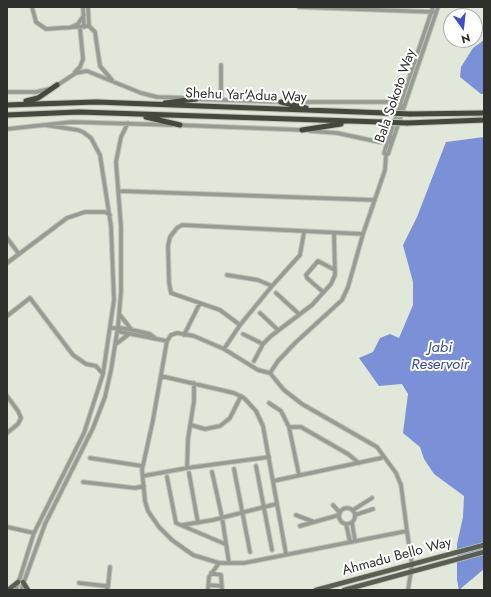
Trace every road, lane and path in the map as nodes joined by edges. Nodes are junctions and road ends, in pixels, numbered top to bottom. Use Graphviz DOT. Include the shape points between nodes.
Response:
graph roads {
  1 [pos="32,7"];
  2 [pos="83,7"];
  3 [pos="88,7"];
  4 [pos="299,7"];
  5 [pos="438,7"];
  6 [pos="372,8"];
  7 [pos="434,10"];
  8 [pos="84,15"];
  9 [pos="90,25"];
  10 [pos="83,26"];
  11 [pos="64,29"];
  12 [pos="221,65"];
  13 [pos="70,77"];
  14 [pos="113,82"];
  15 [pos="57,85"];
  16 [pos="7,92"];
  17 [pos="196,99"];
  18 [pos="221,100"];
  19 [pos="402,100"];
  20 [pos="281,102"];
  21 [pos="395,102"];
  22 [pos="7,105"];
  23 [pos="143,105"];
  24 [pos="400,105"];
  25 [pos="335,111"];
  26 [pos="402,111"];
  27 [pos="484,112"];
  28 [pos="7,114"];
  29 [pos="135,114"];
  30 [pos="484,120"];
  31 [pos="69,122"];
  32 [pos="366,122"];
  33 [pos="128,123"];
  34 [pos="45,125"];
  35 [pos="180,125"];
  36 [pos="69,128"];
  37 [pos="7,129"];
  38 [pos="302,130"];
  39 [pos="393,137"];
  40 [pos="379,142"];
  41 [pos="387,142"];
  42 [pos="385,149"];
  43 [pos="386,155"];
  44 [pos="119,191"];
  45 [pos="375,200"];
  46 [pos="109,208"];
  47 [pos="105,212"];
  48 [pos="110,215"];
  49 [pos="304,232"];
  50 [pos="334,233"];
  51 [pos="363,234"];
  52 [pos="7,238"];
  53 [pos="19,254"];
  54 [pos="7,263"];
  55 [pos="335,270"];
  56 [pos="227,275"];
  57 [pos="272,286"];
  58 [pos="323,292"];
  59 [pos="276,293"];
  60 [pos="200,303"];
  61 [pos="260,313"];
  62 [pos="120,314"];
  63 [pos="299,314"];
  64 [pos="7,316"];
  65 [pos="240,325"];
  66 [pos="111,328"];
  67 [pos="118,329"];
  68 [pos="132,330"];
  69 [pos="278,330"];
  70 [pos="129,334"];
  71 [pos="243,334"];
  72 [pos="184,335"];
  73 [pos="156,338"];
  74 [pos="167,341"];
  75 [pos="263,344"];
  76 [pos="116,345"];
  77 [pos="224,350"];
  78 [pos="254,361"];
  79 [pos="105,363"];
  80 [pos="96,366"];
  81 [pos="270,373"];
  82 [pos="103,374"];
  83 [pos="161,376"];
  84 [pos="194,383"];
  85 [pos="7,396"];
  86 [pos="241,396"];
  87 [pos="269,403"];
  88 [pos="191,425"];
  89 [pos="289,427"];
  90 [pos="7,433"];
  91 [pos="269,457"];
  92 [pos="90,458"];
  93 [pos="381,458"];
  94 [pos="359,463"];
  95 [pos="142,466"];
  96 [pos="256,466"];
  97 [pos="187,468"];
  98 [pos="234,469"];
  99 [pos="212,472"];
  100 [pos="189,473"];
  101 [pos="299,475"];
  102 [pos="143,476"];
  103 [pos="167,477"];
  104 [pos="273,481"];
  105 [pos="83,482"];
  106 [pos="144,486"];
  107 [pos="372,498"];
  108 [pos="276,504"];
  109 [pos="334,505"];
  110 [pos="263,506"];
  111 [pos="373,509"];
  112 [pos="353,510"];
  113 [pos="242,511"];
  114 [pos="340,514"];
  115 [pos="296,515"];
  116 [pos="355,515"];
  117 [pos="222,517"];
  118 [pos="315,522"];
  119 [pos="352,522"];
  120 [pos="198,523"];
  121 [pos="346,524"];
  122 [pos="181,525"];
  123 [pos="300,526"];
  124 [pos="7,527"];
  125 [pos="407,531"];
  126 [pos="34,533"];
  127 [pos="355,541"];
  128 [pos="350,542"];
  129 [pos="225,544"];
  130 [pos="484,545"];
  131 [pos="272,550"];
  132 [pos="250,552"];
  133 [pos="484,552"];
  134 [pos="286,554"];
  135 [pos="219,563"];
  136 [pos="229,563"];
  137 [pos="412,565"];
  138 [pos="110,567"];
  139 [pos="411,572"];
  140 [pos="211,573"];
  141 [pos="21,582"];
  142 [pos="80,583"];
  143 [pos="209,585"];
  144 [pos="222,588"];
  145 [pos="108,589"];
  146 [pos="8,590"];
  147 [pos="16,590"];
  148 [pos="21,590"];
  149 [pos="28,590"];
  150 [pos="208,590"];
  151 [pos="316,590"];
  152 [pos="344,590"];
  153 [pos="408,590"];
  1 -- 11 [label="street" via="33,16 40,26 46,30"];
  2 -- 8 [label="street"];
  3 -- 9 [label="street"];
  4 -- 6 [label="street"];
  5 -- 7 [label="street, Bala Sokoto Way"];
  6 -- 7 [label="street"];
  7 -- 19 [label="street, Bala Sokoto Way"];
  7 -- 26 [label="street, Bala Sokoto Way"];
  8 -- 10 [label="street"];
  8 -- 11 [label="street" via="78,24"];
  9 -- 10 [label="street"];
  9 -- 14 [label="street" via="95,32 100,66"];
  10 -- 11 [label="street"];
  10 -- 13 [label="street" via="82,64"];
  12 -- 18 [label="street"];
  13 -- 14 [label="street" via="87,71"];
  13 -- 15 [label="street"];
  14 -- 17 [label="street" via="148,95"];
  15 -- 16 [label="street" via="42,91"];
  15 -- 22 [label="highway" via="33,100"];
  17 -- 18 [label="street"];
  17 -- 23 [label="highway"];
  18 -- 20 [label="street"];
  19 -- 21 [label="street"];
  19 -- 24 [label="street, Bala Sokoto Way"];
  20 -- 21 [label="street"];
  20 -- 25 [label="highway"];
  21 -- 24 [label="street"];
  22 -- 23 [label="highway, Shehu Yar'Adua Way" via="73,102"];
  23 -- 25 [label="highway, Shehu Yar'Adua Way"];
  24 -- 26 [label="street"];
  24 -- 41 [label="street, Bala Sokoto Way"];
  25 -- 27 [label="highway, Shehu Yar'Adua Way, bridge" via="410,114"];
  26 -- 39 [label="street, Bala Sokoto Way"];
  28 -- 29 [label="highway, Shehu Yar'Adua Way"];
  29 -- 32 [label="highway, Shehu Yar'Adua Way"];
  29 -- 35 [label="highway"];
  30 -- 32 [label="highway, Shehu Yar'Adua Way, bridge"];
  31 -- 33 [label="street"];
  31 -- 34 [label="street"];
  31 -- 36 [label="street"];
  32 -- 38 [label="highway"];
  33 -- 35 [label="street"];
  33 -- 44 [label="street" via="121,138 116,162"];
  34 -- 36 [label="street"];
  34 -- 37 [label="street"];
  35 -- 38 [label="street"];
  36 -- 46 [label="street" via="91,138 100,156"];
  38 -- 40 [label="street" via="337,132"];
  39 -- 41 [label="street"];
  39 -- 43 [label="street, Bala Sokoto Way"];
  40 -- 41 [label="street"];
  40 -- 42 [label="street"];
  41 -- 42 [label="street, Bala Sokoto Way"];
  42 -- 43 [label="street, Bala Sokoto Way"];
  43 -- 45 [label="street" via="385,170"];
  44 -- 45 [label="street"];
  44 -- 62 [label="street"];
  45 -- 51 [label="street"];
  46 -- 47 [label="street"];
  46 -- 48 [label="street"];
  47 -- 48 [label="street"];
  47 -- 53 [label="street" via="85,212 67,218"];
  48 -- 66 [label="street" via="114,254"];
  49 -- 50 [label="street"];
  49 -- 57 [label="street" via="300,255"];
  49 -- 60 [label="street" via="182,226 176,228 168,246 171,293"];
  50 -- 51 [label="street"];
  50 -- 55 [label="street"];
  51 -- 81 [label="street" via="354,270 342,300 304,334"];
  52 -- 53 [label="street"];
  53 -- 54 [label="street"];
  55 -- 58 [label="street" via="334,279"];
  55 -- 58 [label="street" via="318,261 306,275"];
  56 -- 57 [label="street" via="258,280"];
  57 -- 65 [label="street"];
  58 -- 63 [label="street"];
  59 -- 63 [label="street"];
  60 -- 65 [label="street" via="220,310"];
  60 -- 72 [label="street"];
  61 -- 69 [label="street"];
  62 -- 67 [label="street"];
  62 -- 68 [label="street"];
  63 -- 69 [label="street"];
  64 -- 80 [label="street" via="30,298 73,355 86,364"];
  65 -- 77 [label="street"];
  66 -- 67 [label="street"];
  66 -- 79 [label="street"];
  67 -- 68 [label="street"];
  67 -- 70 [label="street"];
  67 -- 76 [label="street"];
  68 -- 73 [label="street"];
  69 -- 75 [label="street"];
  70 -- 73 [label="street"];
  70 -- 76 [label="street"];
  71 -- 75 [label="street"];
  72 -- 74 [label="street" via="171,334"];
  72 -- 77 [label="street" via="194,336"];
  73 -- 74 [label="street"];
  74 -- 83 [label="street"];
  75 -- 78 [label="street"];
  76 -- 141 [label="street" via="104,397 93,428 45,524"];
  77 -- 81 [label="street" via="258,370"];
  79 -- 80 [label="street"];
  79 -- 82 [label="street"];
  80 -- 82 [label="street"];
  81 -- 125 [label="street" via="294,398 367,440 386,456 401,485"];
  82 -- 126 [label="street" via="84,434"];
  83 -- 84 [label="street"];
  83 -- 95 [label="street"];
  84 -- 86 [label="street"];
  84 -- 88 [label="street"];
  85 -- 90 [label="street" via="21,418"];
  86 -- 88 [label="street" via="230,418 220,426 205,429"];
  86 -- 91 [label="street" via="260,418"];
  87 -- 89 [label="street" via="281,411"];
  88 -- 97 [label="street"];
  89 -- 94 [label="street" via="301,427"];
  89 -- 101 [label="street"];
  91 -- 97 [label="street"];
  91 -- 104 [label="street"];
  92 -- 95 [label="street"];
  93 -- 94 [label="street"];
  94 -- 101 [label="street"];
  95 -- 102 [label="street"];
  96 -- 110 [label="street"];
  97 -- 102 [label="street"];
  98 -- 113 [label="street"];
  99 -- 117 [label="street"];
  100 -- 120 [label="street"];
  101 -- 104 [label="street"];
  102 -- 106 [label="street"];
  103 -- 122 [label="street" via="175,520"];
  104 -- 108 [label="street"];
  105 -- 106 [label="street" via="135,488"];
  106 -- 135 [label="street" via="148,511 158,527 193,555"];
  107 -- 112 [label="street"];
  108 -- 110 [label="street"];
  108 -- 134 [label="street"];
  109 -- 114 [label="street"];
  110 -- 113 [label="street"];
  110 -- 131 [label="street"];
  111 -- 116 [label="street"];
  112 -- 114 [label="street" via="347,508"];
  112 -- 116 [label="street"];
  113 -- 117 [label="street"];
  113 -- 132 [label="street"];
  114 -- 118 [label="street"];
  114 -- 121 [label="street" via="341,520"];
  115 -- 118 [label="street"];
  116 -- 119 [label="street"];
  117 -- 120 [label="street"];
  117 -- 129 [label="street"];
  118 -- 123 [label="street"];
  119 -- 121 [label="street"];
  119 -- 127 [label="street"];
  120 -- 122 [label="street"];
  121 -- 128 [label="street"];
  122 -- 129 [label="street"];
  124 -- 126 [label="street"];
  125 -- 127 [label="street"];
  125 -- 137 [label="street"];
  126 -- 141 [label="street"];
  127 -- 128 [label="street"];
  128 -- 134 [label="street"];
  129 -- 136 [label="street"];
  130 -- 137 [label="main road, Ahmadu Bello Way"];
  133 -- 139 [label="main road, Ahmadu Bello Way"];
  134 -- 136 [label="street" via="244,563"];
  135 -- 136 [label="street"];
  135 -- 140 [label="street"];
  137 -- 139 [label="street"];
  137 -- 151 [label="main road, Ahmadu Bello Way"];
  138 -- 145 [label="street"];
  139 -- 152 [label="main road, Ahmadu Bello Way"];
  139 -- 153 [label="street"];
  140 -- 143 [label="street"];
  140 -- 144 [label="street" via="221,575"];
  141 -- 146 [label="main road"];
  141 -- 147 [label="street"];
  141 -- 148 [label="street"];
  141 -- 149 [label="main road"];
  142 -- 145 [label="street"];
  143 -- 144 [label="street"];
  143 -- 150 [label="street"];
}
